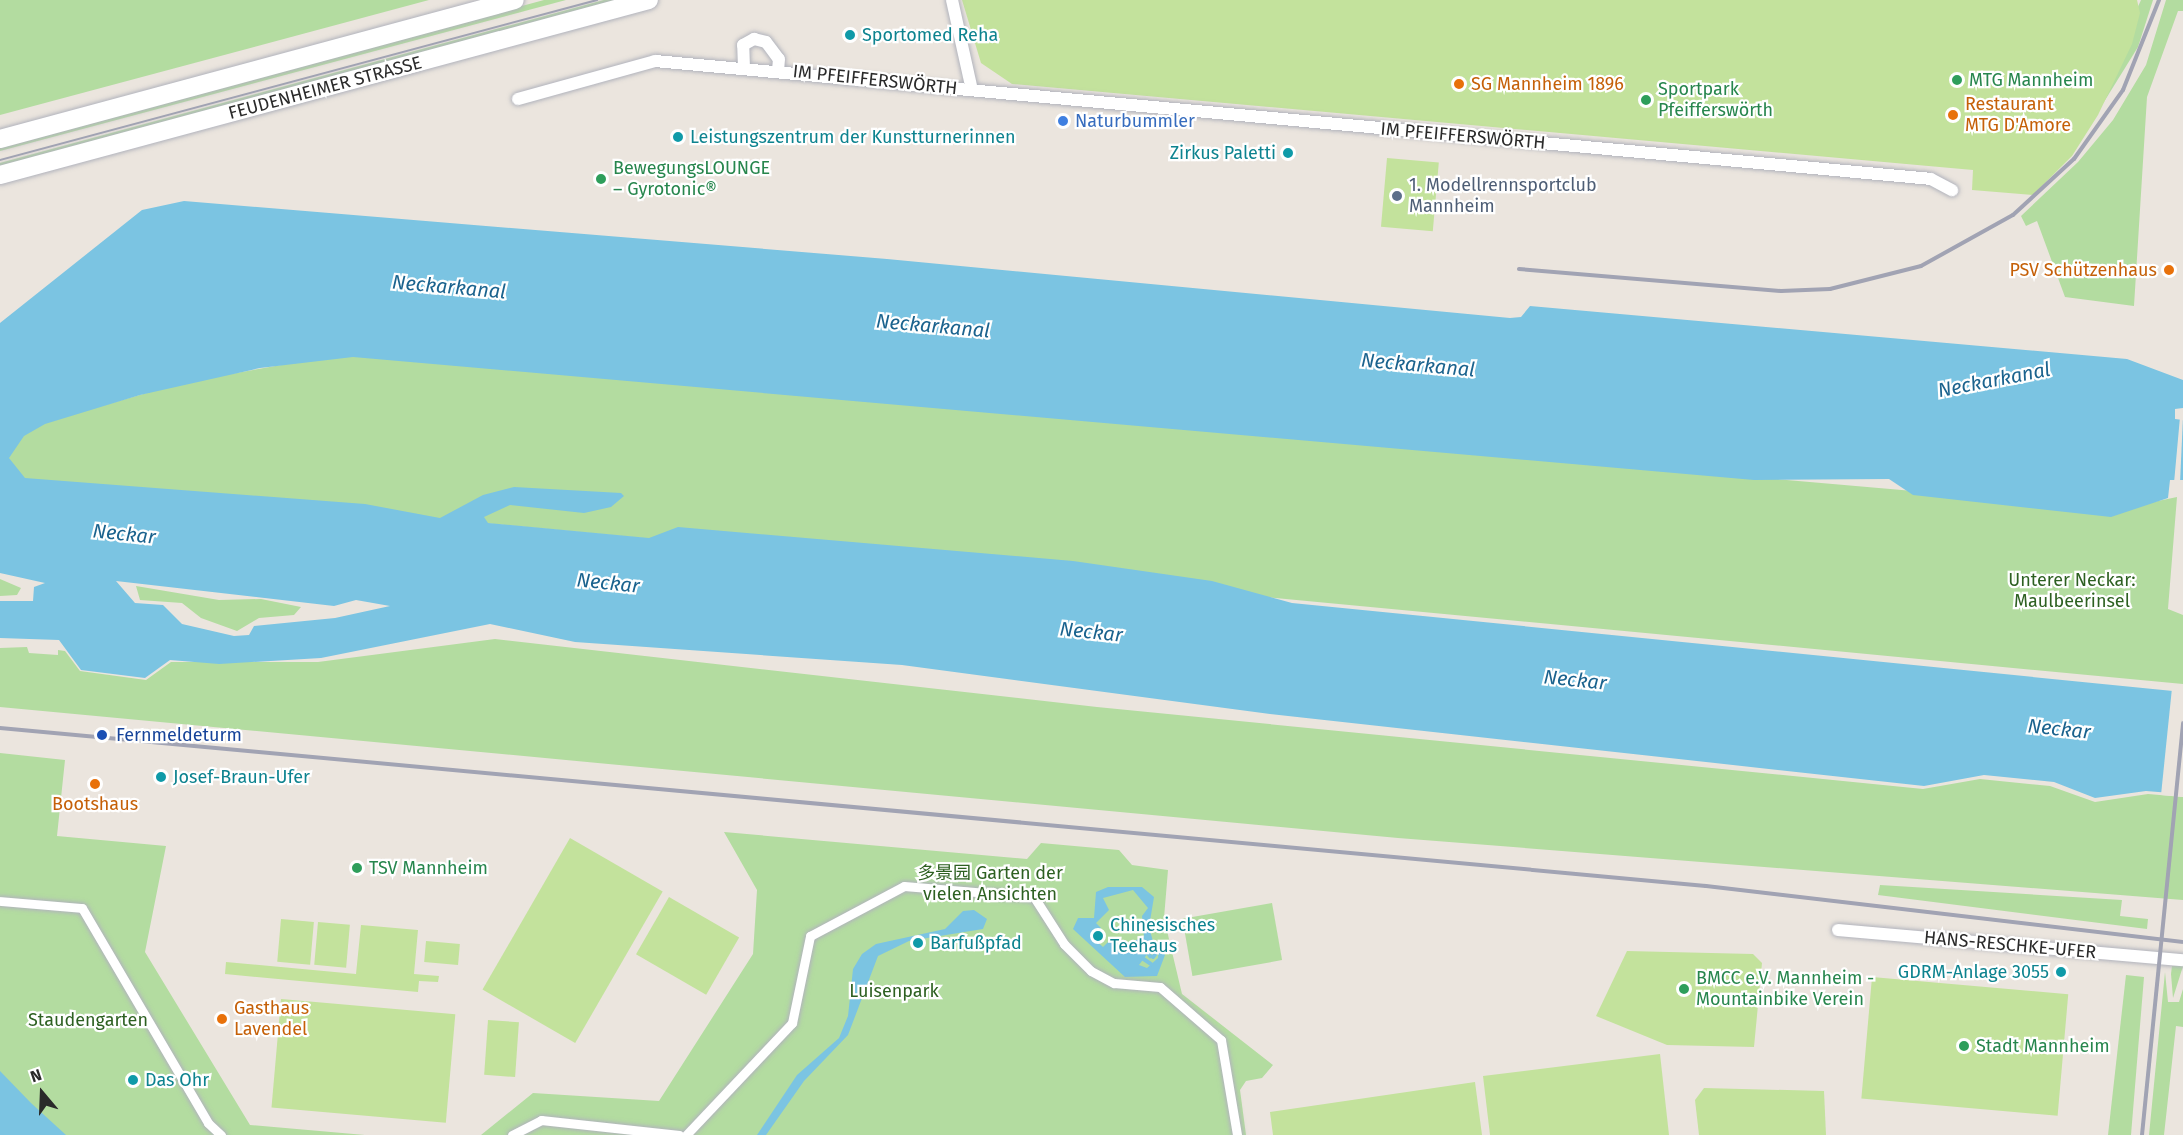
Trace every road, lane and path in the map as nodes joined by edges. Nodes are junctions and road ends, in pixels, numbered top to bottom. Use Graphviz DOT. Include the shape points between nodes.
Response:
graph roads {
  1 [pos="516,0"];
  2 [pos="649,0"];
  3 [pos="952,0"];
  4 [pos="744,68"];
  5 [pos="778,71"];
  6 [pos="972,90"];
  7 [pos="518,99"];
  8 [pos="0,139"];
  9 [pos="0,175"];
  10 [pos="1952,190"];
  11 [pos="0,901"];
  12 [pos="1838,930"];
  13 [pos="2183,960"];
  14 [pos="221,1135"];
  15 [pos="513,1135"];
  16 [pos="679,1135"];
  17 [pos="686,1135"];
  18 [pos="1236,1135"];
  1 -- 8 [label="main road, FEUDENHEIMER STRASSE"];
  2 -- 9 [label="main road, FEUDENHEIMER STRASSE"];
  3 -- 6 [label="street, IM PFEIFFERSWÖRTH"];
  4 -- 5 [label="street, IM PFEIFFERSWÖRTH"];
  4 -- 5 [label="street, IM PFEIFFERSWÖRTH" via="743,45 754,39 766,42 779,59"];
  4 -- 7 [label="street, IM PFEIFFERSWÖRTH" via="655,61"];
  5 -- 6 [label="street, IM PFEIFFERSWÖRTH"];
  6 -- 10 [label="street, IM PFEIFFERSWÖRTH" via="1931,179"];
  11 -- 14 [label="street" via="82,908 208,1123"];
  12 -- 13 [label="street, HANS-RESCHKE-UFER"];
  15 -- 16 [label="street" via="542,1120"];
  17 -- 18 [label="street" via="792,1023 810,936 904,886 1034,897 1064,944 1091,971 1114,983 1160,987 1221,1040"];
}
